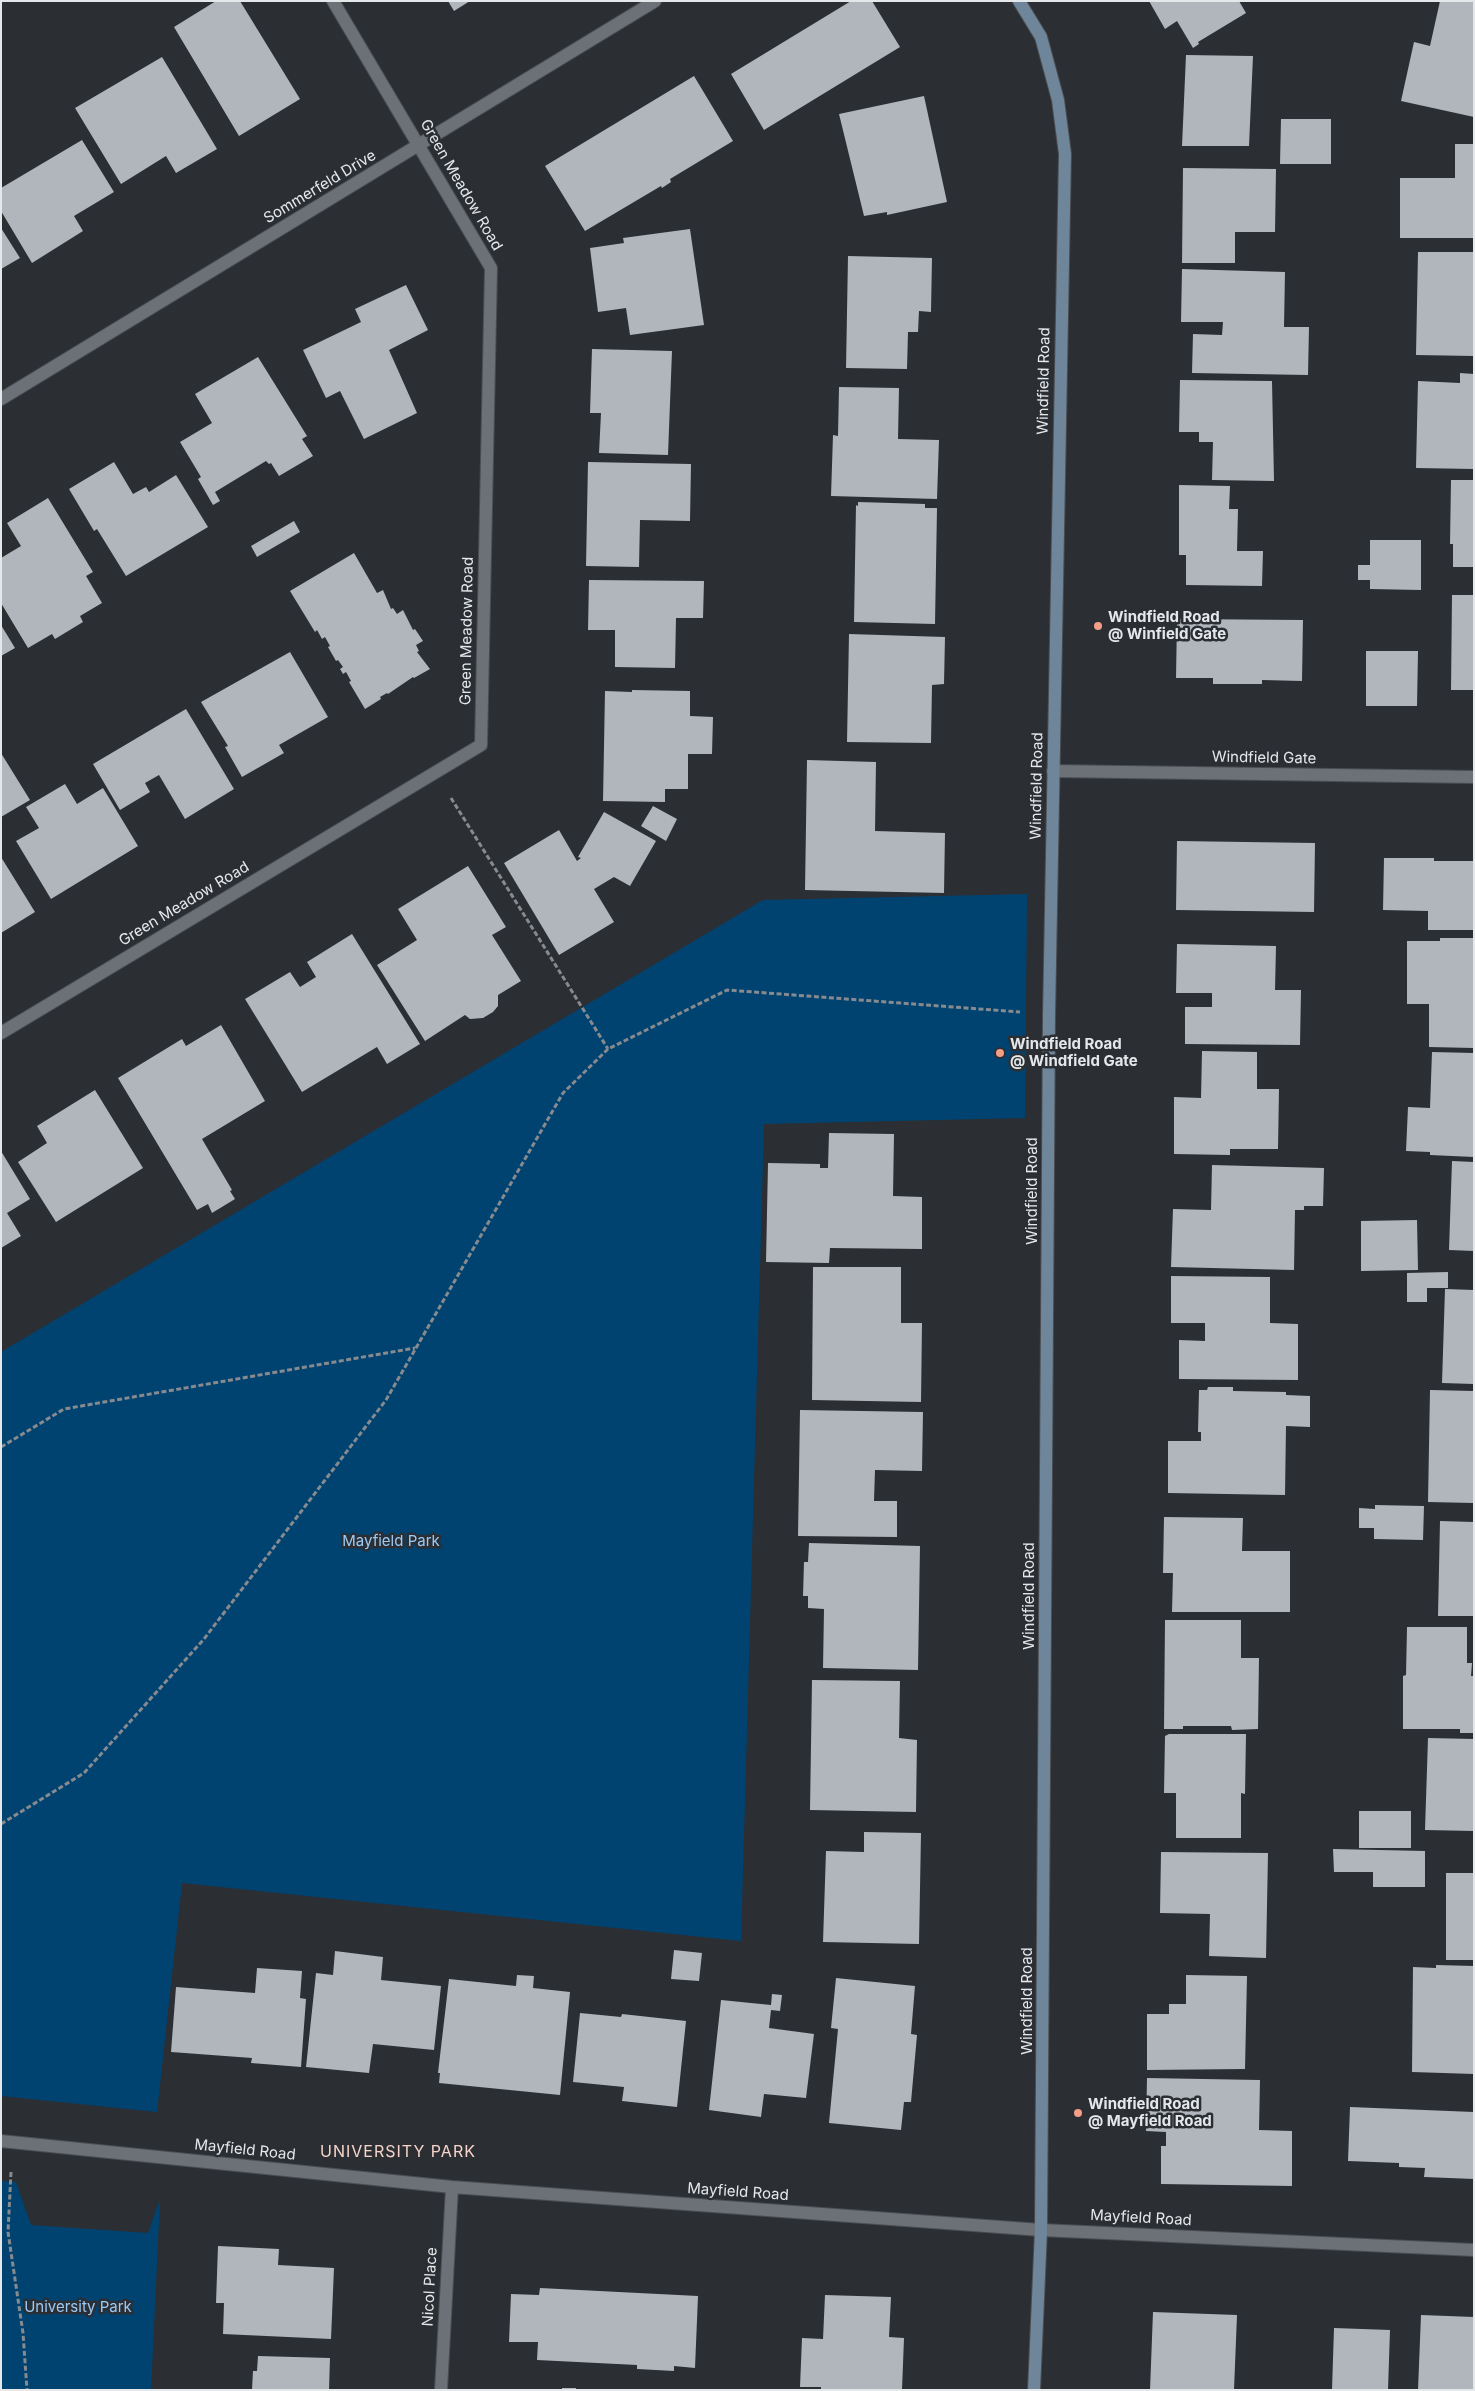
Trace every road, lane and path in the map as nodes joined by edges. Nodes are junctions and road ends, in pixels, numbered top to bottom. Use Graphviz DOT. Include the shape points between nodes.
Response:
graph roads {
  1 [pos="333,1"];
  2 [pos="655,1"];
  3 [pos="1019,1"];
  4 [pos="419,145"];
  5 [pos="1,399"];
  6 [pos="1053,771"];
  7 [pos="436,772"];
  8 [pos="1474,777"];
  9 [pos="1049,1015"];
  10 [pos="1,1033"];
  11 [pos="608,1050"];
  12 [pos="415,1348"];
  13 [pos="1,1447"];
  14 [pos="1,1824"];
  15 [pos="6,2141"];
  16 [pos="452,2187"];
  17 [pos="1041,2230"];
  18 [pos="1474,2250"];
  19 [pos="27,2390"];
  20 [pos="441,2390"];
  21 [pos="1034,2390"];
  1 -- 4 [label="street, Green Meadow Road"];
  2 -- 4 [label="street, Sommerfeld Drive"];
  3 -- 6 [label="street, Windfield Road" via="1041,38 1058,100 1065,154"];
  4 -- 5 [label="street, Sommerfeld Drive"];
  4 -- 7 [label="street, Green Meadow Road" via="491,268 481,745"];
  6 -- 8 [label="street, Windfield Gate"];
  6 -- 9 [label="street, Windfield Road"];
  7 -- 10 [label="street, Green Meadow Road"];
  7 -- 11 [label="path"];
  9 -- 11 [label="path" via="728,990"];
  9 -- 17 [label="street, Windfield Road"];
  11 -- 12 [label="path" via="563,1093"];
  12 -- 13 [label="path" via="64,1409"];
  12 -- 14 [label="path" via="386,1400 204,1639 84,1774"];
  15 -- 16 [label="street, Mayfield Road"];
  15 -- 19 [label="path" via="8,2232 23,2332"];
  16 -- 17 [label="street, Mayfield Road"];
  16 -- 20 [label="street, Nicol Place"];
  17 -- 18 [label="street, Mayfield Road"];
  17 -- 21 [label="street, Windfield Road"];
}
